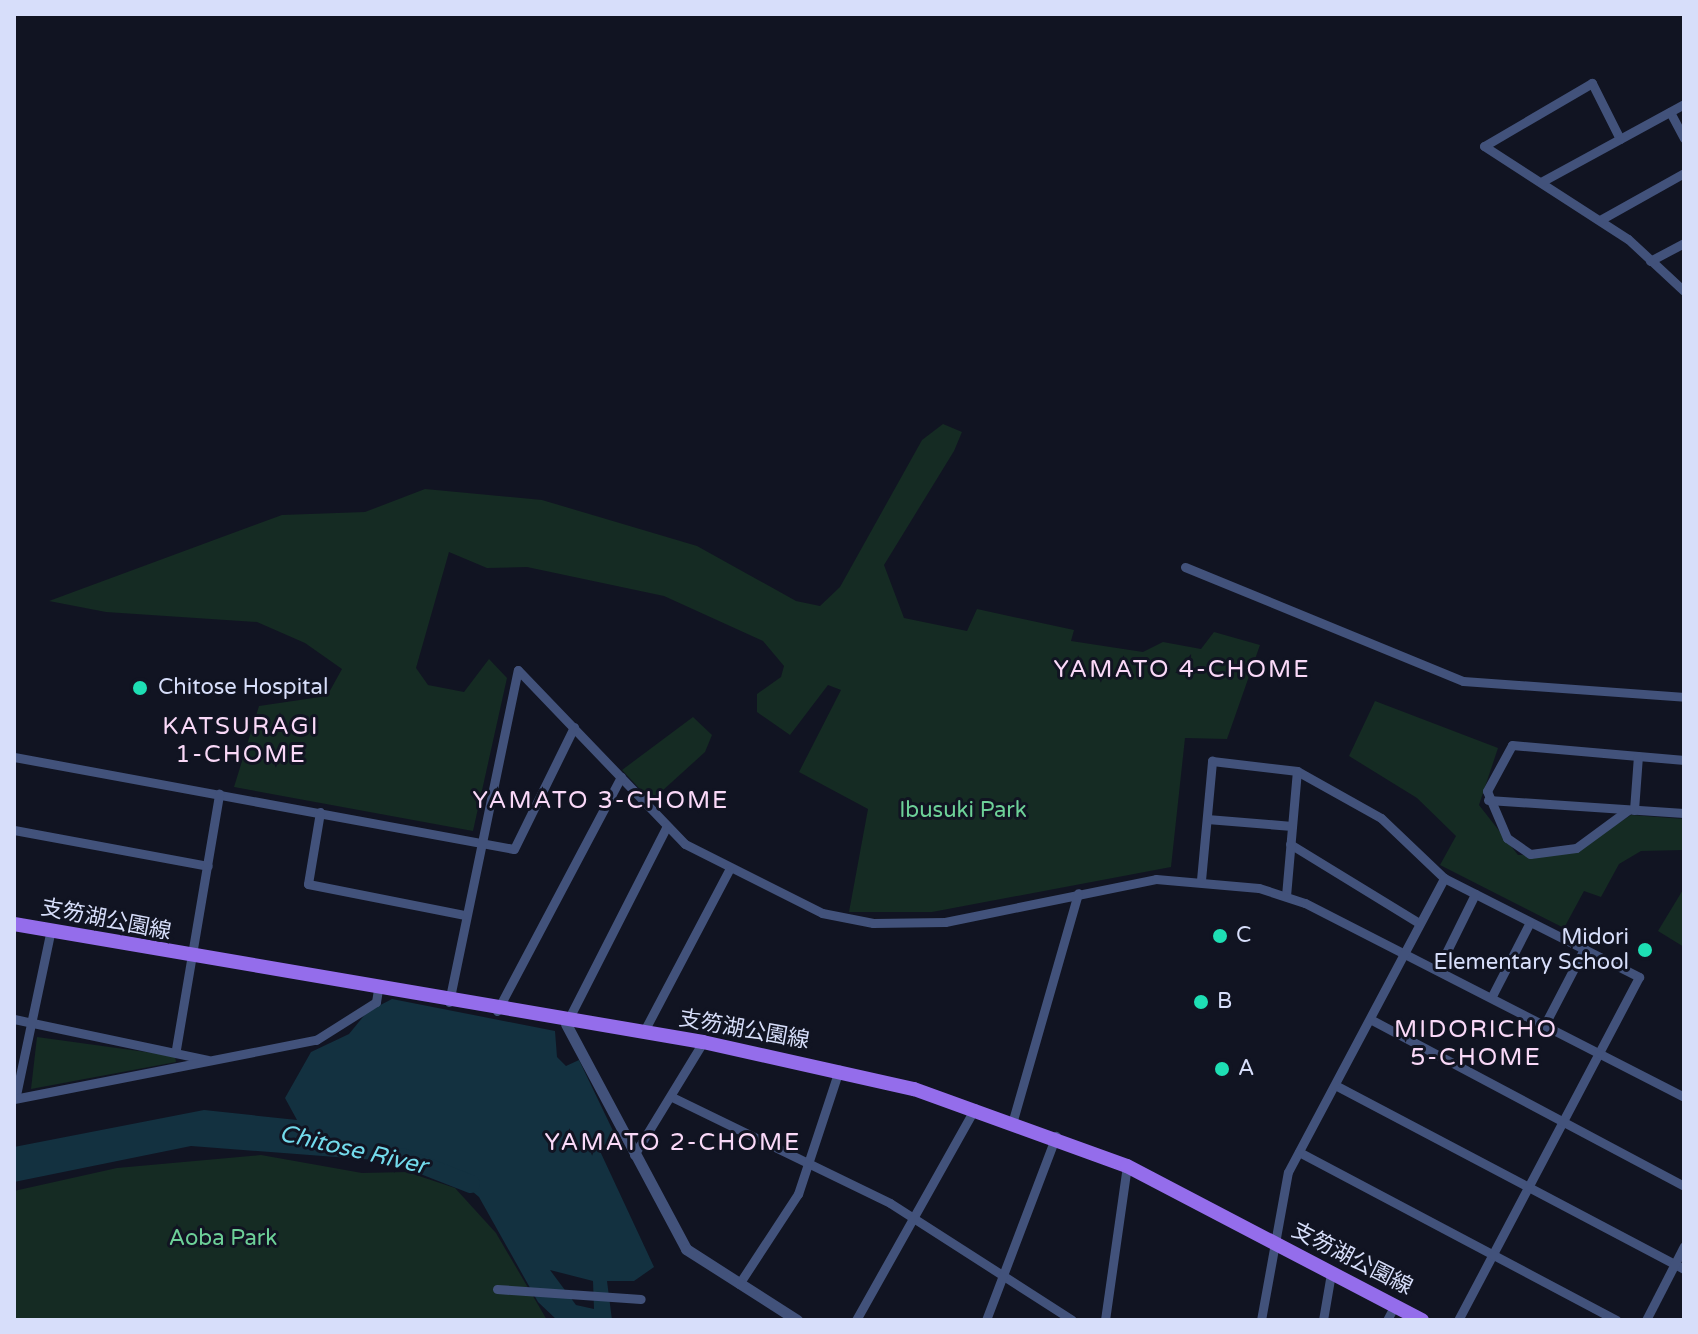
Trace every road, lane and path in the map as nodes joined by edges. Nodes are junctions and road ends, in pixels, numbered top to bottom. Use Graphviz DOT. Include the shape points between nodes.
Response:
graph roads {
  1 [pos="1684,104"];
  2 [pos="1670,112"];
  3 [pos="1684,138"];
  4 [pos="1620,139"];
  5 [pos="1684,173"];
  6 [pos="1541,182"];
  7 [pos="1600,220"];
  8 [pos="1684,243"];
  9 [pos="1650,261"];
  10 [pos="1684,291"];
  11 [pos="1185,567"];
  12 [pos="1684,697"];
  13 [pos="574,727"];
  14 [pos="1638,756"];
  15 [pos="14,757"];
  16 [pos="1684,760"];
  17 [pos="1297,771"];
  18 [pos="621,777"];
  19 [pos="219,794"];
  20 [pos="1488,800"];
  21 [pos="1631,810"];
  22 [pos="320,812"];
  23 [pos="1684,813"];
  24 [pos="1207,819"];
  25 [pos="667,826"];
  26 [pos="1292,826"];
  27 [pos="14,830"];
  28 [pos="478,841"];
  29 [pos="1290,844"];
  30 [pos="208,866"];
  31 [pos="729,870"];
  32 [pos="1444,878"];
  33 [pos="1201,880"];
  34 [pos="1078,893"];
  35 [pos="1475,894"];
  36 [pos="1286,896"];
  37 [pos="464,915"];
  38 [pos="1530,922"];
  39 [pos="1419,923"];
  40 [pos="14,924"];
  41 [pos="50,933"];
  42 [pos="1584,949"];
  43 [pos="1404,951"];
  44 [pos="192,958"];
  45 [pos="1438,969"];
  46 [pos="378,990"];
  47 [pos="1492,996"];
  48 [pos="449,1002"];
  49 [pos="497,1011"];
  50 [pos="14,1019"];
  51 [pos="1370,1019"];
  52 [pos="566,1024"];
  53 [pos="1545,1024"];
  54 [pos="34,1029"];
  55 [pos="641,1035"];
  56 [pos="703,1042"];
  57 [pos="176,1049"];
  58 [pos="1599,1052"];
  59 [pos="211,1061"];
  60 [pos="839,1070"];
  61 [pos="1335,1085"];
  62 [pos="16,1097"];
  63 [pos="672,1097"];
  64 [pos="1684,1097"];
  65 [pos="975,1108"];
  66 [pos="1013,1120"];
  67 [pos="1561,1121"];
  68 [pos="1056,1136"];
  69 [pos="1299,1152"];
  70 [pos="634,1155"];
  71 [pos="810,1164"];
  72 [pos="1127,1166"];
  73 [pos="1526,1186"];
  74 [pos="1684,1186"];
  75 [pos="916,1221"];
  76 [pos="1274,1244"];
  77 [pos="1684,1246"];
  78 [pos="1490,1254"];
  79 [pos="1679,1267"];
  80 [pos="1331,1273"];
  81 [pos="1004,1277"];
  82 [pos="739,1284"];
  83 [pos="497,1289"];
  84 [pos="637,1298"];
  85 [pos="1395,1305"];
  86 [pos="1055,1309"];
  87 [pos="797,1320"];
  88 [pos="856,1320"];
  89 [pos="986,1320"];
  90 [pos="1051,1320"];
  91 [pos="1072,1320"];
  92 [pos="1105,1320"];
  93 [pos="1261,1320"];
  94 [pos="1323,1320"];
  95 [pos="1387,1320"];
  96 [pos="1422,1320"];
  97 [pos="1458,1320"];
  98 [pos="1616,1320"];
  99 [pos="1646,1320"];
  1 -- 2 [label="street"];
  2 -- 3 [label="street"];
  2 -- 4 [label="street"];
  4 -- 6 [label="street"];
  4 -- 6 [label="street" via="1592,83 1484,146"];
  5 -- 7 [label="street"];
  6 -- 7 [label="street"];
  7 -- 9 [label="street"];
  8 -- 9 [label="street"];
  9 -- 10 [label="street"];
  11 -- 12 [label="street" via="1463,681"];
  13 -- 18 [label="street"];
  13 -- 28 [label="street" via="514,849"];
  13 -- 28 [label="street" via="518,670"];
  14 -- 16 [label="street"];
  14 -- 20 [label="street" via="1512,745"];
  14 -- 21 [label="street"];
  15 -- 19 [label="street"];
  17 -- 24 [label="street" via="1212,761"];
  17 -- 26 [label="street"];
  17 -- 32 [label="street" via="1381,818"];
  18 -- 25 [label="street"];
  18 -- 49 [label="street"];
  19 -- 22 [label="street"];
  19 -- 30 [label="street"];
  20 -- 21 [label="street"];
  20 -- 21 [label="street" via="1507,838 1530,854 1576,848"];
  21 -- 23 [label="street"];
  22 -- 28 [label="street"];
  22 -- 37 [label="street" via="308,884"];
  24 -- 26 [label="street"];
  24 -- 33 [label="street"];
  25 -- 31 [label="street"];
  25 -- 52 [label="street"];
  26 -- 29 [label="street"];
  27 -- 30 [label="street"];
  28 -- 37 [label="street"];
  29 -- 36 [label="street"];
  29 -- 39 [label="street"];
  30 -- 44 [label="street"];
  31 -- 34 [label="street" via="822,913 873,923 945,922"];
  31 -- 55 [label="street"];
  32 -- 35 [label="street"];
  32 -- 39 [label="street"];
  33 -- 34 [label="street" via="1156,879"];
  33 -- 36 [label="street"];
  34 -- 66 [label="street"];
  35 -- 38 [label="street"];
  35 -- 45 [label="street"];
  36 -- 43 [label="street"];
  37 -- 48 [label="street"];
  38 -- 42 [label="street"];
  38 -- 47 [label="street"];
  39 -- 43 [label="street"];
  40 -- 41 [label="main road, 支笏湖公園線"];
  41 -- 44 [label="main road, 支笏湖公園線"];
  41 -- 54 [label="street"];
  42 -- 53 [label="street"];
  42 -- 58 [label="street" via="1639,977"];
  43 -- 45 [label="street"];
  43 -- 51 [label="street"];
  44 -- 46 [label="main road, 支笏湖公園線"];
  44 -- 57 [label="street"];
  45 -- 47 [label="street"];
  46 -- 48 [label="main road, 支笏湖公園線"];
  46 -- 59 [label="street" via="376,1002 316,1040"];
  47 -- 53 [label="street"];
  48 -- 49 [label="main road, 支笏湖公園線"];
  49 -- 52 [label="main road, 支笏湖公園線"];
  50 -- 54 [label="street"];
  51 -- 61 [label="street"];
  51 -- 67 [label="street"];
  52 -- 55 [label="main road, 支笏湖公園線"];
  52 -- 70 [label="street"];
  53 -- 58 [label="street"];
  54 -- 57 [label="street"];
  54 -- 62 [label="street"];
  55 -- 56 [label="main road, 支笏湖公園線"];
  56 -- 60 [label="main road, 支笏湖公園線"];
  56 -- 63 [label="street"];
  57 -- 59 [label="street"];
  58 -- 64 [label="street"];
  58 -- 67 [label="street"];
  59 -- 62 [label="street"];
  60 -- 65 [label="main road, 支笏湖公園線"];
  60 -- 71 [label="street"];
  61 -- 69 [label="street"];
  61 -- 73 [label="street"];
  63 -- 70 [label="street"];
  63 -- 71 [label="street"];
  65 -- 66 [label="main road, 支笏湖公園線"];
  65 -- 75 [label="street"];
  66 -- 68 [label="main road, 支笏湖公園線"];
  67 -- 73 [label="street"];
  67 -- 74 [label="street"];
  68 -- 72 [label="main road, 支笏湖公園線"];
  68 -- 81 [label="street"];
  69 -- 76 [label="street"];
  69 -- 78 [label="street"];
  70 -- 82 [label="street" via="686,1249"];
  71 -- 75 [label="street"];
  71 -- 82 [label="street"];
  72 -- 76 [label="main road, 支笏湖公園線"];
  72 -- 92 [label="street"];
  73 -- 78 [label="street"];
  73 -- 79 [label="street"];
  75 -- 81 [label="street"];
  75 -- 88 [label="street"];
  76 -- 80 [label="main road, 支笏湖公園線"];
  76 -- 93 [label="street"];
  77 -- 79 [label="street"];
  78 -- 97 [label="street"];
  78 -- 98 [label="street"];
  79 -- 99 [label="street"];
  80 -- 85 [label="main road, 支笏湖公園線"];
  80 -- 94 [label="street"];
  81 -- 86 [label="street"];
  81 -- 89 [label="street"];
  82 -- 87 [label="street"];
  83 -- 84 [label="street"];
  85 -- 95 [label="street"];
  85 -- 96 [label="main road, 支笏湖公園線"];
  86 -- 90 [label="street"];
  86 -- 91 [label="street"];
}
